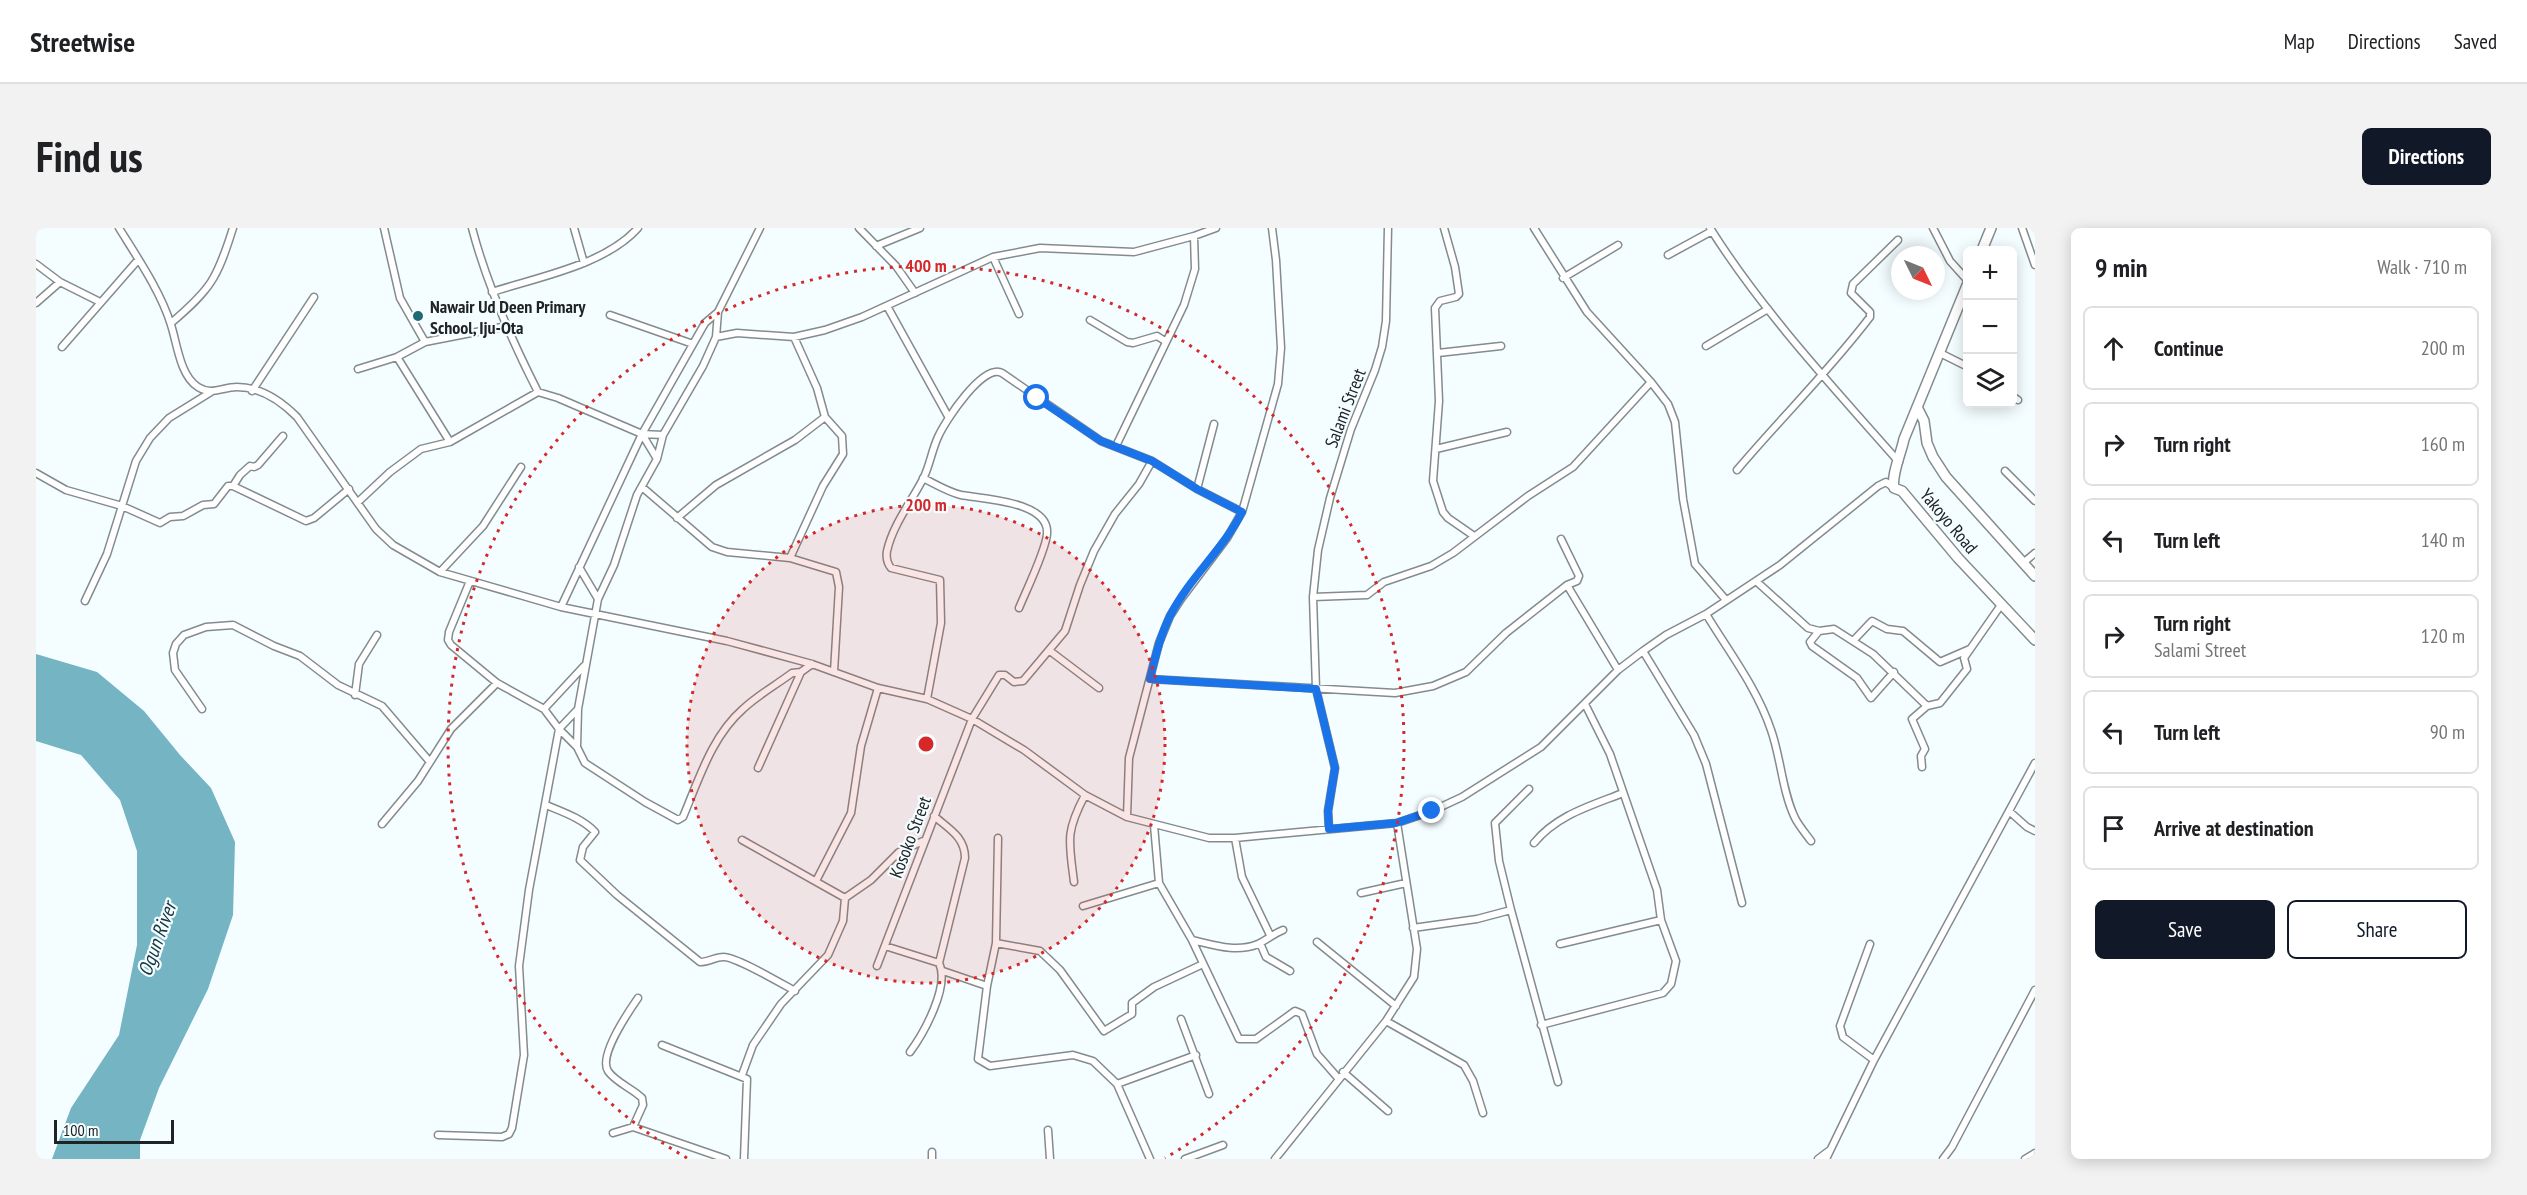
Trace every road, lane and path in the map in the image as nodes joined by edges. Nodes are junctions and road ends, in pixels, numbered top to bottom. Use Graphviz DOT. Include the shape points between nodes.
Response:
graph roads {
  1 [pos="119,228"];
  2 [pos="232,228"];
  3 [pos="384,228"];
  4 [pos="472,228"];
  5 [pos="574,228"];
  6 [pos="628,228"];
  7 [pos="638,228"];
  8 [pos="760,228"];
  9 [pos="860,228"];
  10 [pos="920,228"];
  11 [pos="1216,228"];
  12 [pos="1272,228"];
  13 [pos="1388,228"];
  14 [pos="1444,228"];
  15 [pos="1534,228"];
  16 [pos="1933,228"];
  17 [pos="1991,228"];
  18 [pos="2022,228"];
  19 [pos="1711,230"];
  20 [pos="631,236"];
  21 [pos="1194,236"];
  22 [pos="1898,240"];
  23 [pos="1618,244"];
  24 [pos="876,246"];
  25 [pos="1984,246"];
  26 [pos="1668,255"];
  27 [pos="993,257"];
  28 [pos="138,260"];
  29 [pos="584,263"];
  30 [pos="36,264"];
  31 [pos="2035,265"];
  32 [pos="1963,276"];
  33 [pos="1563,278"];
  34 [pos="60,282"];
  35 [pos="492,292"];
  36 [pos="915,293"];
  37 [pos="1963,295"];
  38 [pos="314,297"];
  39 [pos="100,302"];
  40 [pos="36,303"];
  41 [pos="887,306"];
  42 [pos="1768,309"];
  43 [pos="718,312"];
  44 [pos="1019,314"];
  45 [pos="610,315"];
  46 [pos="1090,320"];
  47 [pos="171,323"];
  48 [pos="507,326"];
  49 [pos="716,337"];
  50 [pos="794,338"];
  51 [pos="1166,341"];
  52 [pos="425,342"];
  53 [pos="693,344"];
  54 [pos="1501,346"];
  55 [pos="1706,346"];
  56 [pos="62,347"];
  57 [pos="1438,353"];
  58 [pos="1940,353"];
  59 [pos="397,357"];
  60 [pos="1963,364"];
  61 [pos="358,369"];
  62 [pos="1823,376"];
  63 [pos="1651,382"];
  64 [pos="252,391"];
  65 [pos="212,392"];
  66 [pos="538,392"];
  67 [pos="1917,407"];
  68 [pos="825,417"];
  69 [pos="950,418"];
  70 [pos="1214,424"];
  71 [pos="1507,432"];
  72 [pos="642,434"];
  73 [pos="663,435"];
  74 [pos="283,436"];
  75 [pos="450,442"];
  76 [pos="1116,446"];
  77 [pos="1436,449"];
  78 [pos="657,459"];
  79 [pos="1152,461"];
  80 [pos="1899,462"];
  81 [pos="521,467"];
  82 [pos="1737,470"];
  83 [pos="2005,471"];
  84 [pos="36,473"];
  85 [pos="923,478"];
  86 [pos="233,486"];
  87 [pos="642,488"];
  88 [pos="1894,488"];
  89 [pos="349,489"];
  90 [pos="1197,489"];
  91 [pos="2035,501"];
  92 [pos="358,502"];
  93 [pos="122,506"];
  94 [pos="1242,512"];
  95 [pos="677,518"];
  96 [pos="1474,536"];
  97 [pos="1561,539"];
  98 [pos="2035,553"];
  99 [pos="790,558"];
  100 [pos="2023,563"];
  101 [pos="579,567"];
  102 [pos="440,572"];
  103 [pos="2035,576"];
  104 [pos="470,581"];
  105 [pos="1756,581"];
  106 [pos="1567,585"];
  107 [pos="1313,597"];
  108 [pos="598,599"];
  109 [pos="1726,600"];
  110 [pos="86,601"];
  111 [pos="2001,604"];
  112 [pos="561,607"];
  113 [pos="1019,608"];
  114 [pos="1706,614"];
  115 [pos="597,615"];
  116 [pos="1819,631"];
  117 [pos="377,635"];
  118 [pos="2035,640"];
  119 [pos="1853,641"];
  120 [pos="1970,649"];
  121 [pos="1050,651"];
  122 [pos="1643,651"];
  123 [pos="812,664"];
  124 [pos="584,666"];
  125 [pos="1618,670"];
  126 [pos="801,672"];
  127 [pos="834,672"];
  128 [pos="1894,672"];
  129 [pos="1150,679"];
  130 [pos="497,683"];
  131 [pos="878,688"];
  132 [pos="1099,688"];
  133 [pos="1316,689"];
  134 [pos="355,695"];
  135 [pos="927,699"];
  136 [pos="1585,704"];
  137 [pos="1927,706"];
  138 [pos="202,709"];
  139 [pos="544,709"];
  140 [pos="578,709"];
  141 [pos="972,719"];
  142 [pos="559,729"];
  143 [pos="578,747"];
  144 [pos="430,762"];
  145 [pos="2035,763"];
  146 [pos="1922,767"];
  147 [pos="758,768"];
  148 [pos="1529,789"];
  149 [pos="1623,794"];
  150 [pos="1085,795"];
  151 [pos="546,805"];
  152 [pos="2009,811"];
  153 [pos="934,816"];
  154 [pos="1127,817"];
  155 [pos="1396,823"];
  156 [pos="382,824"];
  157 [pos="1154,825"];
  158 [pos="1329,829"];
  159 [pos="2035,831"];
  160 [pos="998,838"];
  161 [pos="1235,838"];
  162 [pos="742,840"];
  163 [pos="924,841"];
  164 [pos="1811,841"];
  165 [pos="1534,843"];
  166 [pos="816,881"];
  167 [pos="1074,882"];
  168 [pos="1159,883"];
  169 [pos="1406,883"];
  170 [pos="1361,893"];
  171 [pos="845,898"];
  172 [pos="1742,903"];
  173 [pos="1083,906"];
  174 [pos="1510,910"];
  175 [pos="1661,920"];
  176 [pos="1413,928"];
  177 [pos="1283,930"];
  178 [pos="1270,935"];
  179 [pos="1192,940"];
  180 [pos="1317,942"];
  181 [pos="996,943"];
  182 [pos="1260,943"];
  183 [pos="1560,944"];
  184 [pos="1870,944"];
  185 [pos="885,946"];
  186 [pos="939,963"];
  187 [pos="1203,964"];
  188 [pos="877,966"];
  189 [pos="943,971"];
  190 [pos="1290,971"];
  191 [pos="987,986"];
  192 [pos="2035,990"];
  193 [pos="795,991"];
  194 [pos="638,998"];
  195 [pos="1396,1006"];
  196 [pos="1181,1019"];
  197 [pos="1386,1021"];
  198 [pos="1541,1025"];
  199 [pos="662,1045"];
  200 [pos="910,1052"];
  201 [pos="1196,1055"];
  202 [pos="1874,1060"];
  203 [pos="742,1075"];
  204 [pos="1340,1075"];
  205 [pos="1558,1082"];
  206 [pos="1117,1084"];
  207 [pos="1209,1094"];
  208 [pos="1388,1111"];
  209 [pos="1483,1113"];
  210 [pos="633,1127"];
  211 [pos="1048,1130"];
  212 [pos="613,1133"];
  213 [pos="438,1135"];
  214 [pos="1223,1145"];
  215 [pos="1830,1150"];
  216 [pos="2035,1153"];
  217 [pos="726,1159"];
  218 [pos="744,1159"];
  219 [pos="1050,1159"];
  220 [pos="1150,1159"];
  221 [pos="1185,1159"];
  222 [pos="1275,1159"];
  223 [pos="1818,1159"];
  224 [pos="1826,1159"];
  225 [pos="1943,1159"];
  226 [pos="2025,1159"];
  1 -- 28 [label="street"];
  2 -- 47 [label="street" via="215,278 205,293"];
  3 -- 52 [label="street" via="400,298"];
  4 -- 35 [label="street"];
  5 -- 29 [label="street"];
  6 -- 20 [label="street"];
  7 -- 20 [label="street"];
  8 -- 43 [label="street"];
  9 -- 24 [label="street"];
  10 -- 24 [label="street"];
  11 -- 21 [label="street"];
  12 -- 94 [label="street" via="1281,368"];
  13 -- 107 [label="street, Salami Street" via="1382,347 1330,498 1318,550"];
  14 -- 57 [label="street" via="1459,294 1440,301 1435,308"];
  15 -- 33 [label="street"];
  16 -- 32 [label="street" via="1950,261"];
  17 -- 25 [label="main road"];
  18 -- 31 [label="street"];
  19 -- 26 [label="street"];
  19 -- 42 [label="street"];
  20 -- 29 [label="street"];
  21 -- 27 [label="street" via="1134,252 1040,248"];
  21 -- 51 [label="street" via="1192,282"];
  22 -- 62 [label="street" via="1856,279 1851,293 1870,312 1870,317"];
  23 -- 33 [label="street"];
  24 -- 36 [label="street"];
  27 -- 36 [label="street"];
  27 -- 44 [label="street"];
  28 -- 39 [label="street"];
  28 -- 47 [label="street"];
  29 -- 35 [label="street"];
  30 -- 34 [label="street"];
  33 -- 63 [label="street" via="1587,312"];
  34 -- 39 [label="street"];
  34 -- 40 [label="street"];
  35 -- 48 [label="street"];
  36 -- 41 [label="street"];
  37 -- 58 [label="main road, Yakoyo Road"];
  38 -- 64 [label="street"];
  39 -- 56 [label="street"];
  41 -- 50 [label="street" via="842,325"];
  41 -- 69 [label="street"];
  42 -- 55 [label="street"];
  42 -- 62 [label="street"];
  43 -- 49 [label="street"];
  43 -- 53 [label="street" via="705,323"];
  45 -- 53 [label="street"];
  46 -- 51 [label="street" via="1127,342 1157,336"];
  47 -- 65 [label="street" via="190,380"];
  48 -- 52 [label="street"];
  48 -- 66 [label="street"];
  49 -- 50 [label="street" via="737,333"];
  49 -- 73 [label="street"];
  50 -- 68 [label="street" via="818,388"];
  51 -- 76 [label="street"];
  52 -- 59 [label="street"];
  53 -- 72 [label="street"];
  54 -- 57 [label="street"];
  57 -- 77 [label="street"];
  58 -- 60 [label="street"];
  58 -- 67 [label="main road, Yakoyo Road"];
  59 -- 61 [label="street"];
  59 -- 75 [label="street"];
  62 -- 80 [label="street"];
  62 -- 82 [label="street"];
  63 -- 96 [label="street" via="1573,467"];
  63 -- 109 [label="street" via="1668,404 1675,422 1695,564"];
  64 -- 65 [label="street" via="234,387"];
  64 -- 89 [label="street" via="283,402"];
  65 -- 93 [label="street" via="179,410 150,438 136,461"];
  66 -- 72 [label="street"];
  66 -- 75 [label="street"];
  67 -- 80 [label="main road, Yakoyo Road"];
  67 -- 100 [label="main road, Yakoyo Road" via="1933,458"];
  68 -- 95 [label="street" via="795,440 716,485"];
  68 -- 99 [label="street" via="842,436 843,454 823,486"];
  69 -- 76 [label="street" via="979,380 997,370 1083,431"];
  69 -- 85 [label="street" via="938,436"];
  70 -- 90 [label="street"];
  71 -- 77 [label="street"];
  72 -- 73 [label="street"];
  72 -- 78 [label="street"];
  72 -- 101 [label="street"];
  73 -- 78 [label="street"];
  74 -- 86 [label="street"];
  75 -- 92 [label="street" via="421,449"];
  76 -- 79 [label="street"];
  77 -- 96 [label="street" via="1433,481 1443,512"];
  78 -- 87 [label="street"];
  79 -- 90 [label="street"];
  79 -- 121 [label="street" via="1085,569 1065,631"];
  80 -- 88 [label="main road, Yakoyo Road" via="1892,479"];
  81 -- 102 [label="street" via="483,526"];
  83 -- 91 [label="street"];
  84 -- 93 [label="street" via="66,490"];
  85 -- 113 [label="street" via="961,495 1001,499 1043,520 1047,534"];
  85 -- 135 [label="street" via="910,498 887,564 940,580 941,623"];
  86 -- 89 [label="street" via="306,521"];
  86 -- 93 [label="street" via="224,488 214,504 202,505 160,523"];
  87 -- 95 [label="street"];
  87 -- 108 [label="street"];
  88 -- 105 [label="street" via="1886,482 1878,486"];
  88 -- 111 [label="main road, Yakoyo Road" via="1902,491"];
  89 -- 92 [label="street"];
  90 -- 94 [label="street"];
  92 -- 102 [label="street" via="376,529 393,545"];
  93 -- 110 [label="street"];
  94 -- 129 [label="street" via="1170,616"];
  95 -- 99 [label="street" via="712,548"];
  96 -- 107 [label="street" via="1437,563 1384,582 1369,594"];
  97 -- 106 [label="street" via="1579,576"];
  98 -- 100 [label="street"];
  99 -- 127 [label="street" via="832,570 839,578"];
  100 -- 103 [label="main road, Yakoyo Road"];
  101 -- 108 [label="street"];
  101 -- 112 [label="street"];
  102 -- 104 [label="street"];
  104 -- 112 [label="street"];
  104 -- 130 [label="street" via="448,640"];
  105 -- 109 [label="street"];
  105 -- 116 [label="street" via="1799,621"];
  106 -- 125 [label="street"];
  106 -- 133 [label="street" via="1497,641 1474,666 1450,681 1395,693"];
  107 -- 133 [label="street, Salami Street"];
  108 -- 115 [label="street"];
  109 -- 114 [label="street"];
  111 -- 118 [label="main road, Yakoyo Road"];
  111 -- 120 [label="street"];
  112 -- 115 [label="street"];
  114 -- 122 [label="street"];
  114 -- 164 [label="street" via="1762,707 1796,820"];
  115 -- 123 [label="street" via="727,641"];
  115 -- 124 [label="street"];
  116 -- 119 [label="street" via="1834,629"];
  116 -- 128 [label="street" via="1810,642 1812,646 1857,678 1871,698"];
  117 -- 134 [label="street" via="359,664"];
  119 -- 120 [label="street" via="1872,621 1903,631 1940,662"];
  119 -- 128 [label="street"];
  120 -- 137 [label="street" via="1964,658 1967,669 1962,678 1940,703"];
  121 -- 132 [label="street"];
  121 -- 141 [label="street, Kosoko Street" via="1023,681 1014,682 999,675"];
  122 -- 125 [label="street"];
  122 -- 172 [label="street" via="1695,735"];
  123 -- 126 [label="street"];
  123 -- 127 [label="street"];
  124 -- 139 [label="street"];
  124 -- 140 [label="street"];
  125 -- 136 [label="street"];
  126 -- 143 [label="street" via="792,673 745,707 729,725 709,756 681,819 645,802 585,764"];
  126 -- 147 [label="street"];
  127 -- 131 [label="street"];
  128 -- 137 [label="street"];
  129 -- 133 [label="street"];
  129 -- 154 [label="street" via="1129,758"];
  130 -- 139 [label="street"];
  130 -- 144 [label="street" via="457,723"];
  131 -- 135 [label="street"];
  131 -- 166 [label="street" via="861,746 851,813"];
  133 -- 158 [label="street" via="1335,768"];
  134 -- 138 [label="street" via="300,656 233,625 219,625 184,635 173,653 175,670"];
  134 -- 144 [label="street" via="382,706"];
  135 -- 141 [label="street"];
  136 -- 149 [label="street" via="1610,754"];
  136 -- 155 [label="street" via="1516,764 1452,802"];
  137 -- 146 [label="street" via="1912,719 1924,749"];
  139 -- 142 [label="street"];
  140 -- 142 [label="street"];
  140 -- 143 [label="street"];
  141 -- 150 [label="street" via="1024,750"];
  141 -- 153 [label="street, Kosoko Street"];
  142 -- 143 [label="street"];
  142 -- 151 [label="street"];
  144 -- 156 [label="street"];
  145 -- 152 [label="street"];
  148 -- 174 [label="street" via="1495,823"];
  149 -- 165 [label="street" via="1565,816"];
  149 -- 175 [label="street" via="1657,890"];
  150 -- 154 [label="street"];
  150 -- 167 [label="street" via="1070,826"];
  151 -- 193 [label="street" via="594,829 580,860 700,962 723,957 740,962"];
  151 -- 213 [label="street" via="519,959 525,1040 512,1128 502,1137"];
  152 -- 159 [label="street"];
  152 -- 202 [label="street"];
  153 -- 163 [label="street, Kosoko Street"];
  153 -- 186 [label="street" via="960,838 965,850"];
  154 -- 157 [label="street"];
  155 -- 158 [label="street"];
  155 -- 169 [label="street"];
  157 -- 161 [label="street" via="1209,838"];
  157 -- 168 [label="street"];
  158 -- 161 [label="street"];
  160 -- 181 [label="street"];
  161 -- 178 [label="street" via="1242,877"];
  162 -- 166 [label="street"];
  163 -- 171 [label="street" via="899,852 871,880"];
  163 -- 185 [label="street, Kosoko Street"];
  166 -- 171 [label="street"];
  168 -- 173 [label="street"];
  168 -- 179 [label="street"];
  169 -- 170 [label="street"];
  169 -- 176 [label="street"];
  171 -- 193 [label="street" via="843,921 828,955"];
  174 -- 176 [label="street"];
  174 -- 198 [label="street"];
  175 -- 183 [label="street"];
  175 -- 198 [label="street" via="1676,960 1666,992"];
  176 -- 195 [label="street" via="1417,949 1414,977"];
  177 -- 178 [label="street"];
  178 -- 182 [label="street"];
  179 -- 182 [label="street" via="1236,949"];
  179 -- 187 [label="street"];
  180 -- 195 [label="street"];
  181 -- 187 [label="street" via="1040,951 1060,970 1104,1031 1132,1014 1131,1003 1154,987"];
  181 -- 191 [label="street"];
  182 -- 190 [label="street" via="1266,957"];
  184 -- 202 [label="street" via="1840,1026 1843,1038"];
  185 -- 186 [label="street"];
  185 -- 188 [label="street, Kosoko Street"];
  186 -- 189 [label="street"];
  187 -- 204 [label="street" via="1239,1039 1256,1039 1294,1011 1302,1014 1317,1054"];
  189 -- 191 [label="street"];
  189 -- 200 [label="street" via="933,1014"];
  191 -- 206 [label="street" via="978,1059 990,1066 1073,1055 1093,1061"];
  192 -- 225 [label="street"];
  193 -- 203 [label="street" via="781,1004 753,1045"];
  194 -- 210 [label="street" via="618,1028 606,1061 609,1074 642,1098 643,1105"];
  195 -- 197 [label="street"];
  196 -- 201 [label="street"];
  197 -- 204 [label="street"];
  197 -- 209 [label="street" via="1464,1065"];
  198 -- 205 [label="street"];
  199 -- 203 [label="street"];
  201 -- 206 [label="street"];
  201 -- 207 [label="street"];
  202 -- 215 [label="street"];
  203 -- 218 [label="street" via="747,1079"];
  204 -- 208 [label="street"];
  204 -- 222 [label="street"];
  206 -- 220 [label="street"];
  210 -- 212 [label="street"];
  210 -- 217 [label="street"];
  211 -- 219 [label="street"];
  214 -- 221 [label="street"];
  215 -- 223 [label="street"];
  215 -- 224 [label="street"];
  216 -- 226 [label="street"];
}
